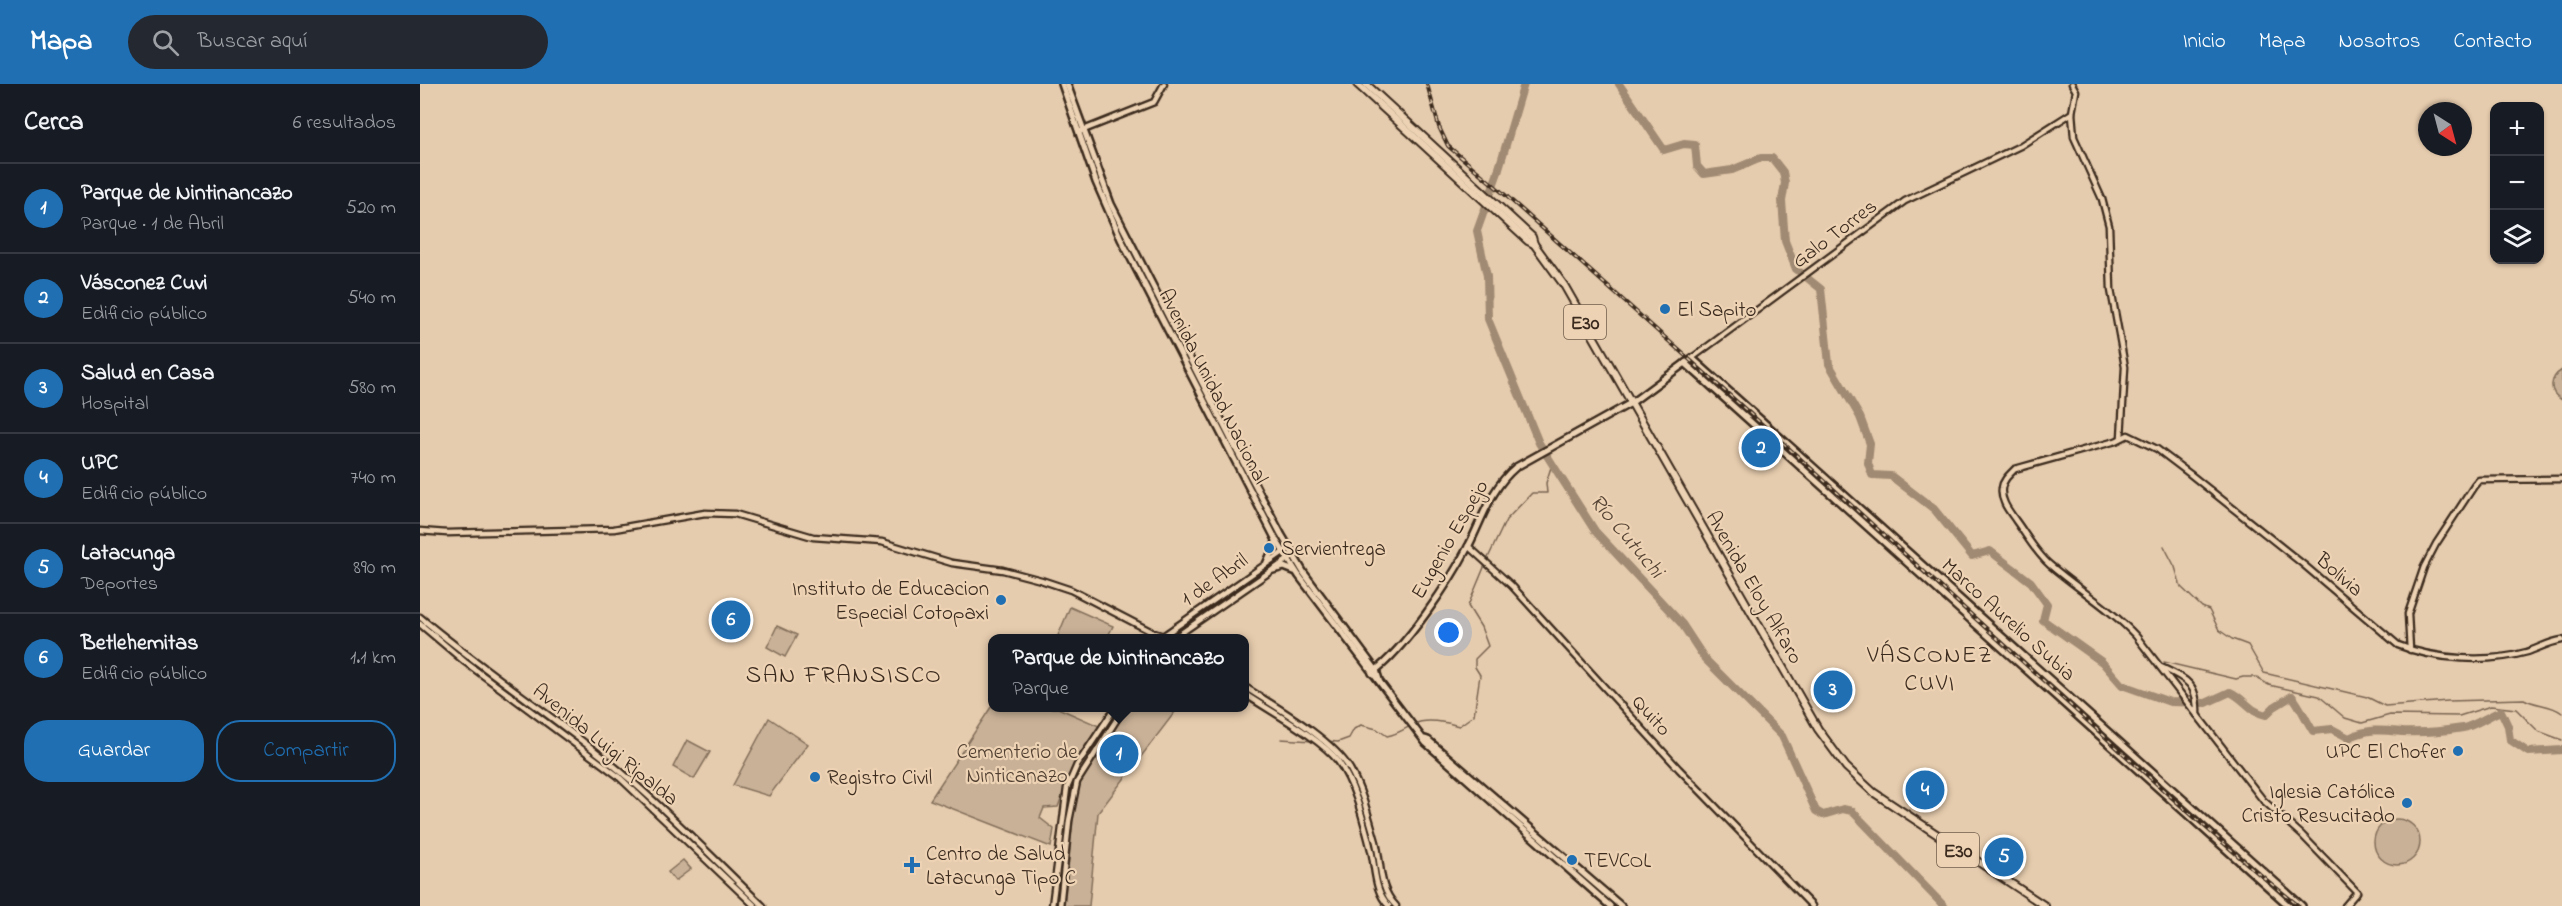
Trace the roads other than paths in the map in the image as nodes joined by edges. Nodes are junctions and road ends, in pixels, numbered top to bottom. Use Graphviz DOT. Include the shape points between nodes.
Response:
graph roads {
  1 [pos="1062,84"];
  2 [pos="1067,84"];
  3 [pos="1164,84"];
  4 [pos="1357,84"];
  5 [pos="1366,84"];
  6 [pos="2072,84"];
  7 [pos="2072,113"];
  8 [pos="1081,131"];
  9 [pos="1447,163"];
  10 [pos="1692,358"];
  11 [pos="1685,363"];
  12 [pos="1631,403"];
  13 [pos="2121,438"];
  14 [pos="2562,479"];
  15 [pos="420,531"];
  16 [pos="1276,540"];
  17 [pos="1468,546"];
  18 [pos="1289,548"];
  19 [pos="1283,552"];
  20 [pos="1293,555"];
  21 [pos="1287,559"];
  22 [pos="1267,562"];
  23 [pos="1273,570"];
  24 [pos="1297,574"];
  25 [pos="420,617"];
  26 [pos="420,624"];
  27 [pos="1156,634"];
  28 [pos="1165,634"];
  29 [pos="1179,634"];
  30 [pos="2562,640"];
  31 [pos="2410,650"];
  32 [pos="2160,667"];
  33 [pos="1374,672"];
  34 [pos="1249,692"];
  35 [pos="1249,695"];
  36 [pos="1252,696"];
  37 [pos="1112,712"];
  38 [pos="1121,712"];
  39 [pos="2197,715"];
  40 [pos="1425,739"];
  41 [pos="755,906"];
  42 [pos="763,906"];
  43 [pos="1052,906"];
  44 [pos="1060,906"];
  45 [pos="1389,906"];
  46 [pos="1396,906"];
  47 [pos="1610,906"];
  48 [pos="1621,906"];
  49 [pos="1812,906"];
  50 [pos="2045,906"];
  51 [pos="2289,906"];
  52 [pos="2302,906"];
  53 [pos="2345,906"];
  1 -- 8 [label="main road, Avenida Unidad Nacional"];
  2 -- 8 [label="main road, Avenida Unidad Nacional"];
  3 -- 8 [label="street" via="1154,102"];
  4 -- 9 [label="main road, E30"];
  5 -- 9 [label="main road, E30"];
  6 -- 7 [label="street" via="2076,92"];
  7 -- 10 [label="street, Galo Torres" via="2020,146 1905,201"];
  7 -- 13 [label="street" via="2074,137 2102,199 2109,226 2111,290 2125,367"];
  8 -- 16 [label="main road, Avenida Unidad Nacional" via="1096,182 1120,239"];
  8 -- 18 [label="main road, Avenida Unidad Nacional" via="1135,255"];
  9 -- 12 [label="main road, Avenida Eloy Alfaro / E30" via="1532,237"];
  10 -- 11 [label="main road, Galo Torres"];
  10 -- 52 [label="main road, Marco Aurelio Subia"];
  11 -- 12 [label="main road, Galo Torres"];
  11 -- 51 [label="main road, Marco Aurelio Subia"];
  12 -- 17 [label="main road, Eugenio Espejo" via="1516,467 1496,488"];
  12 -- 50 [label="main road, Avenida Eloy Alfaro / E30" via="1818,729 1846,767 1873,792"];
  13 -- 31 [label="street, Bolivia" via="2135,437 2157,449 2304,565 2388,639"];
  13 -- 32 [label="street" via="2015,469 2006,477 2002,497 2039,554 2116,614"];
  14 -- 31 [label="street" via="2479,480 2424,567 2408,614"];
  15 -- 27 [label="street" via="614,529 705,513 735,514 813,537 882,542 951,563 1041,580 1071,590"];
  16 -- 19 [label="main road, Avenida Unidad Nacional"];
  16 -- 22 [label="main road"];
  17 -- 33 [label="main road, Eugenio Espejo" via="1420,621"];
  17 -- 49 [label="street, Quito" via="1510,584 1679,769"];
  18 -- 19 [label="street, 1 de Abril"];
  18 -- 20 [label="main road, Avenida Unidad Nacional"];
  19 -- 21 [label="main road, Avenida Unidad Nacional"];
  19 -- 22 [label="street, 1 de Abril"];
  20 -- 21 [label="street, 1 de Abril"];
  20 -- 33 [label="main road, Avenida Unidad Nacional"];
  21 -- 23 [label="street, 1 de Abril"];
  21 -- 24 [label="main road, Avenida Unidad Nacional"];
  22 -- 28 [label="street, 1 de Abril"];
  23 -- 24 [label="main road" via="1284,567"];
  23 -- 29 [label="street, 1 de Abril"];
  24 -- 33 [label="main road, Avenida Unidad Nacional"];
  25 -- 42 [label="street, Avenida Luigi Ripalda" via="621,772"];
  26 -- 41 [label="street, Avenida Luigi Ripalda" via="618,776"];
  30 -- 31 [label="street, Bolivia" via="2492,660"];
  32 -- 39 [label="street"];
  32 -- 39 [label="street" via="2188,681 2195,692"];
  33 -- 40 [label="main road, Avenida Unidad Nacional"];
  34 -- 36 [label="street"];
  35 -- 36 [label="street"];
  36 -- 45 [label="street" via="1337,760 1352,788 1370,845 1380,897"];
  36 -- 46 [label="street" via="1316,735 1350,770 1376,844 1386,895"];
  37 -- 43 [label="street" via="1077,765 1067,788"];
  38 -- 44 [label="street" via="1077,782"];
  39 -- 53 [label="street" via="2268,804 2357,892"];
  40 -- 47 [label="main road, Avenida Unidad Nacional"];
  40 -- 48 [label="main road, Avenida Unidad Nacional"];
}
